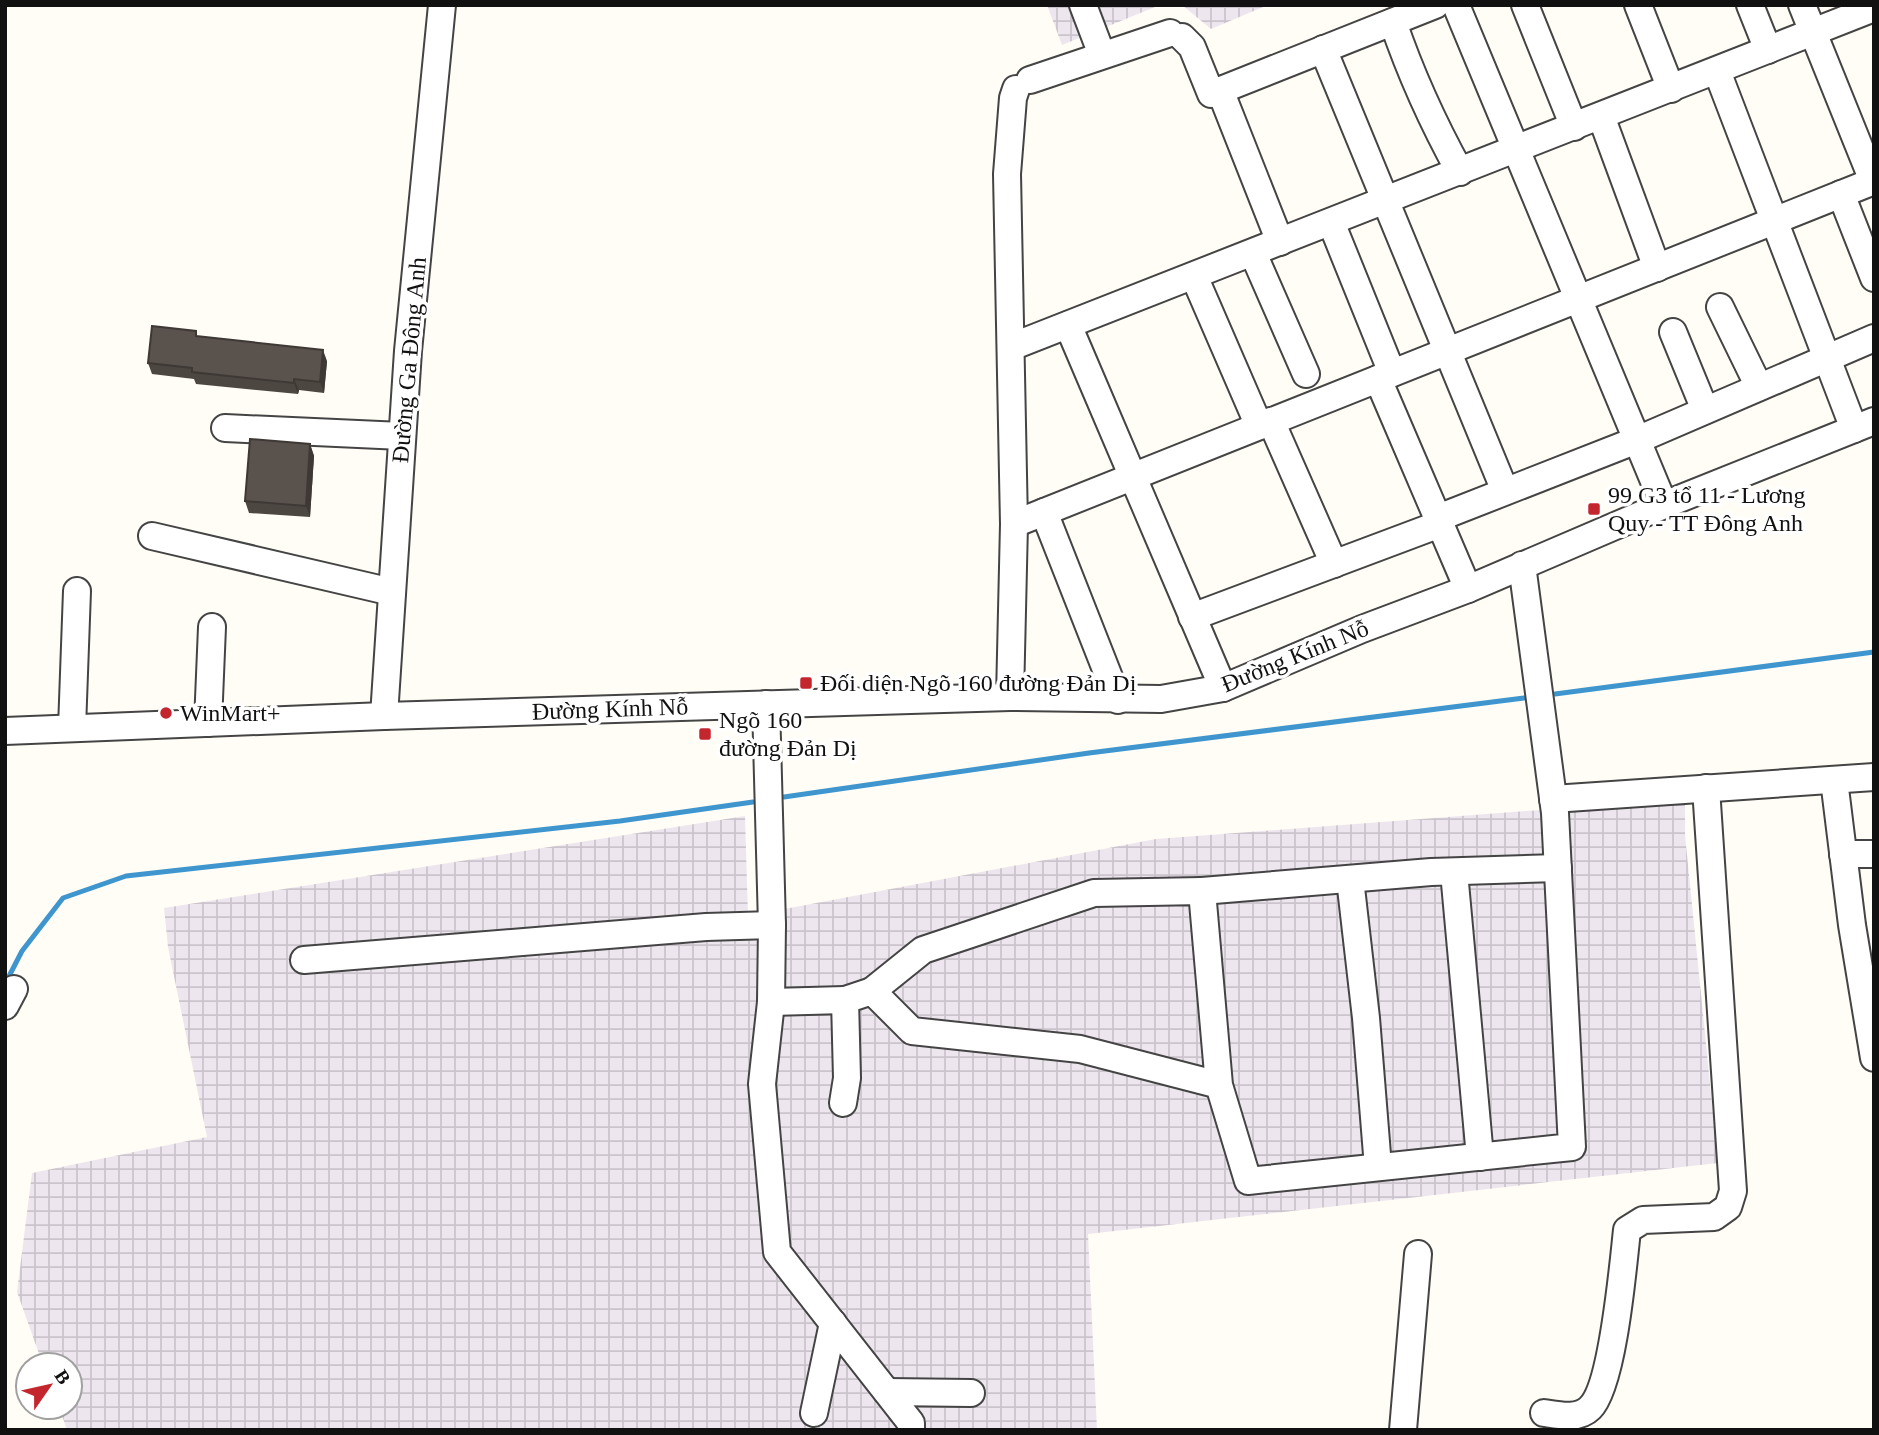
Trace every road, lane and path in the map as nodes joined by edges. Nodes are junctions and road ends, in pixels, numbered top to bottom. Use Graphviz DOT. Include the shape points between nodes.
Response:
graph roads {
  1 [pos="442,5"];
  2 [pos="1083,5"];
  3 [pos="1436,5"];
  4 [pos="1456,5"];
  5 [pos="1525,5"];
  6 [pos="1638,5"];
  7 [pos="1750,5"];
  8 [pos="1802,5"];
  9 [pos="1874,8"];
  10 [pos="1393,22"];
  11 [pos="1813,32"];
  12 [pos="1323,49"];
  13 [pos="1768,50"];
  14 [pos="1102,55"];
  15 [pos="1717,71"];
  16 [pos="1671,89"];
  17 [pos="1220,90"];
  18 [pos="1601,116"];
  19 [pos="1574,127"];
  20 [pos="1516,150"];
  21 [pos="1460,172"];
  22 [pos="1873,181"];
  23 [pos="1841,194"];
  24 [pos="1385,201"];
  25 [pos="1774,221"];
  26 [pos="1331,222"];
  27 [pos="1280,242"];
  28 [pos="1252,253"];
  29 [pos="1657,268"];
  30 [pos="1194,276"];
  31 [pos="1874,278"];
  32 [pos="1578,299"];
  33 [pos="1720,307"];
  34 [pos="1068,325"];
  35 [pos="1673,332"];
  36 [pos="1874,338"];
  37 [pos="1010,347"];
  38 [pos="1447,351"];
  39 [pos="1827,358"];
  40 [pos="1306,373"];
  41 [pos="1385,376"];
  42 [pos="1759,387"];
  43 [pos="1705,410"];
  44 [pos="1265,424"];
  45 [pos="1864,425"];
  46 [pos="225,428"];
  47 [pos="402,436"];
  48 [pos="1637,440"];
  49 [pos="1132,477"];
  50 [pos="1506,491"];
  51 [pos="1664,505"];
  52 [pos="1044,512"];
  53 [pos="1439,521"];
  54 [pos="1014,524"];
  55 [pos="152,536"];
  56 [pos="1334,564"];
  57 [pos="1522,565"];
  58 [pos="1468,589"];
  59 [pos="77,591"];
  60 [pos="392,592"];
  61 [pos="1192,617"];
  62 [pos="212,627"];
  63 [pos="1223,688"];
  64 [pos="1010,696"];
  65 [pos="1118,700"];
  66 [pos="766,704"];
  67 [pos="384,716"];
  68 [pos="208,723"];
  69 [pos="72,728"];
  70 [pos="5,731"];
  71 [pos="1874,778"];
  72 [pos="1834,780"];
  73 [pos="1706,788"];
  74 [pos="1553,799"];
  75 [pos="1843,854"];
  76 [pos="1874,854"];
  77 [pos="1558,868"];
  78 [pos="1454,872"];
  79 [pos="1350,879"];
  80 [pos="1202,891"];
  81 [pos="772,925"];
  82 [pos="1865,954"];
  83 [pos="304,960"];
  84 [pos="872,991"];
  85 [pos="845,1000"];
  86 [pos="771,1002"];
  87 [pos="1874,1058"];
  88 [pos="1219,1085"];
  89 [pos="843,1103"];
  90 [pos="1480,1157"];
  91 [pos="1378,1167"];
  92 [pos="1418,1254"];
  93 [pos="833,1323"];
  94 [pos="887,1392"];
  95 [pos="971,1393"];
  96 [pos="814,1413"];
  97 [pos="1544,1413"];
  98 [pos="911,1430"];
  99 [pos="1404,1430"];
  1 -- 47 [label="street, Đường Ga Đông Anh"];
  2 -- 14 [label="street"];
  3 -- 10 [label="street"];
  4 -- 20 [label="street"];
  5 -- 19 [label="street"];
  6 -- 16 [label="street"];
  7 -- 13 [label="street"];
  8 -- 11 [label="street"];
  9 -- 11 [label="street"];
  10 -- 12 [label="street"];
  10 -- 21 [label="street" via="1432,121"];
  11 -- 13 [label="street"];
  11 -- 22 [label="street"];
  12 -- 17 [label="street"];
  12 -- 24 [label="street"];
  13 -- 15 [label="street"];
  14 -- 17 [label="street" via="1176,35 1192,47 1211,94"];
  14 -- 37 [label="street" via="1023,85 1013,98 1007,174"];
  15 -- 16 [label="street"];
  15 -- 25 [label="street"];
  16 -- 18 [label="street"];
  17 -- 27 [label="street"];
  18 -- 19 [label="street"];
  18 -- 29 [label="street"];
  19 -- 20 [label="street"];
  20 -- 21 [label="street"];
  20 -- 32 [label="street"];
  21 -- 24 [label="street"];
  22 -- 23 [label="street"];
  23 -- 25 [label="street"];
  23 -- 31 [label="street"];
  24 -- 26 [label="street"];
  24 -- 38 [label="street"];
  25 -- 29 [label="street"];
  25 -- 39 [label="street"];
  26 -- 27 [label="street"];
  26 -- 41 [label="street"];
  27 -- 28 [label="street"];
  28 -- 30 [label="street"];
  28 -- 40 [label="street"];
  29 -- 32 [label="street"];
  30 -- 34 [label="street"];
  30 -- 44 [label="street"];
  32 -- 38 [label="street"];
  32 -- 48 [label="street"];
  33 -- 42 [label="street"];
  34 -- 37 [label="street"];
  34 -- 49 [label="street"];
  35 -- 43 [label="street"];
  36 -- 39 [label="street"];
  37 -- 54 [label="street"];
  38 -- 41 [label="street"];
  38 -- 50 [label="street"];
  39 -- 42 [label="street"];
  39 -- 45 [label="street"];
  41 -- 44 [label="street"];
  41 -- 53 [label="street"];
  42 -- 43 [label="street"];
  43 -- 48 [label="street"];
  44 -- 49 [label="street"];
  44 -- 56 [label="street"];
  45 -- 51 [label="street, Đường Kính Nỗ"];
  46 -- 47 [label="street"];
  47 -- 60 [label="street, Đường Ga Đông Anh"];
  48 -- 50 [label="street"];
  48 -- 51 [label="street"];
  49 -- 52 [label="street"];
  49 -- 61 [label="street"];
  50 -- 53 [label="street"];
  51 -- 57 [label="street, Đường Kính Nỗ"];
  52 -- 54 [label="street"];
  52 -- 65 [label="street"];
  53 -- 56 [label="street"];
  53 -- 58 [label="street"];
  54 -- 64 [label="street"];
  55 -- 60 [label="street"];
  56 -- 61 [label="street"];
  57 -- 58 [label="street, Đường Kính Nỗ"];
  57 -- 74 [label="street"];
  58 -- 63 [label="street, Đường Kính Nỗ"];
  59 -- 69 [label="street"];
  60 -- 67 [label="street, Đường Ga Đông Anh"];
  61 -- 63 [label="street"];
  62 -- 68 [label="street"];
  63 -- 65 [label="street, Đường Kính Nỗ" via="1161,699"];
  64 -- 65 [label="street, Đường Kính Nỗ"];
  64 -- 66 [label="street, Đường Kính Nỗ"];
  66 -- 67 [label="street, Đường Kính Nỗ"];
  66 -- 81 [label="street"];
  67 -- 68 [label="street, Đường Kính Nỗ"];
  68 -- 69 [label="street, Đường Kính Nỗ"];
  69 -- 70 [label="street, Đường Kính Nỗ"];
  71 -- 72 [label="street"];
  72 -- 73 [label="street"];
  72 -- 75 [label="street"];
  73 -- 74 [label="street"];
  73 -- 97 [label="street" via="1733,1191 1728,1207 1714,1217 1643,1220 1627,1230 1617,1315 1600,1394 1589,1410 1568,1417"];
  74 -- 77 [label="street"];
  75 -- 76 [label="street"];
  75 -- 82 [label="street"];
  77 -- 78 [label="street"];
  77 -- 90 [label="street" via="1572,1147"];
  78 -- 79 [label="street"];
  78 -- 90 [label="street"];
  79 -- 80 [label="street"];
  79 -- 91 [label="street"];
  80 -- 84 [label="street" via="1094,893 923,950"];
  80 -- 88 [label="street"];
  81 -- 83 [label="street"];
  81 -- 86 [label="street"];
  82 -- 87 [label="street"];
  84 -- 85 [label="street"];
  84 -- 88 [label="street" via="912,1031 1080,1049"];
  85 -- 86 [label="street"];
  85 -- 89 [label="street" via="847,1078"];
  86 -- 93 [label="street" via="762,1084 777,1252"];
  88 -- 91 [label="street" via="1248,1181"];
  90 -- 91 [label="street"];
  92 -- 99 [label="street"];
  93 -- 94 [label="street"];
  93 -- 96 [label="street"];
  94 -- 95 [label="street"];
  94 -- 98 [label="street" via="911,1423"];
}
